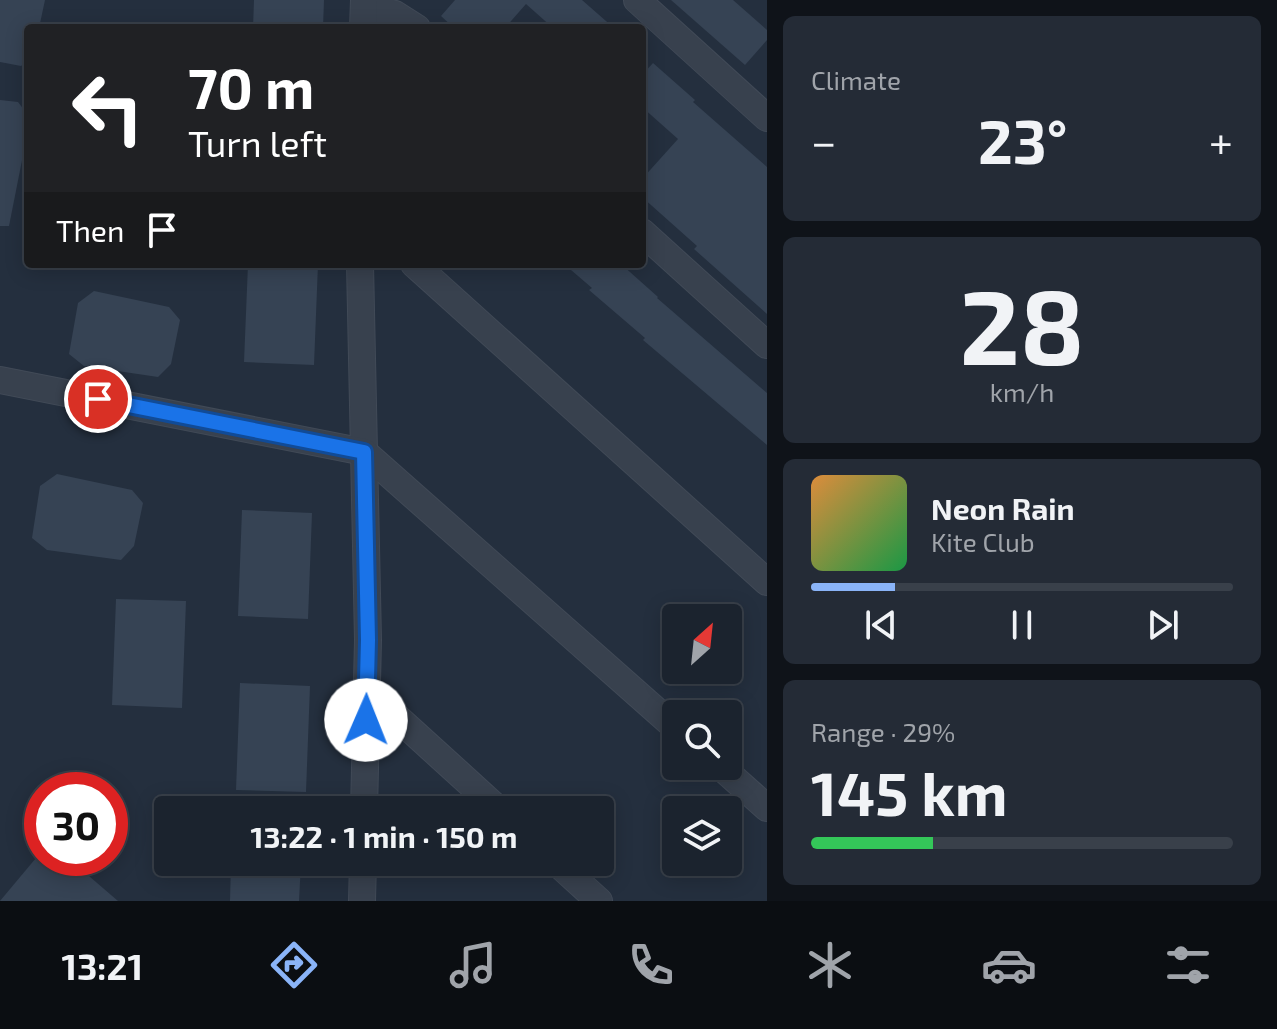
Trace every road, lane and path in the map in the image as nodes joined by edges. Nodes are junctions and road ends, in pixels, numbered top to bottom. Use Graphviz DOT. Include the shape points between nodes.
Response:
graph roads {
  1 [pos="637,0"];
  2 [pos="363,11"];
  3 [pos="411,24"];
  4 [pos="767,118"];
  5 [pos="646,236"];
  6 [pos="360,268"];
  7 [pos="418,268"];
  8 [pos="767,345"];
  9 [pos="0,380"];
  10 [pos="364,452"];
  11 [pos="767,582"];
  12 [pos="367,690"];
  13 [pos="662,716"];
  14 [pos="736,780"];
  15 [pos="364,796"];
  16 [pos="484,796"];
  17 [pos="767,808"];
  18 [pos="363,876"];
  19 [pos="571,876"];
  20 [pos="362,901"];
  21 [pos="599,901"];
  1 -- 4 [label="street"];
  2 -- 3 [label="street" via="395,14"];
  5 -- 8 [label="street"];
  6 -- 10 [label="street"];
  7 -- 11 [label="street"];
  9 -- 10 [label="street"];
  10 -- 12 [label="street"];
  10 -- 13 [label="street"];
  12 -- 15 [label="street"];
  12 -- 16 [label="street"];
  14 -- 17 [label="street"];
  18 -- 20 [label="street"];
  19 -- 21 [label="street"];
}
